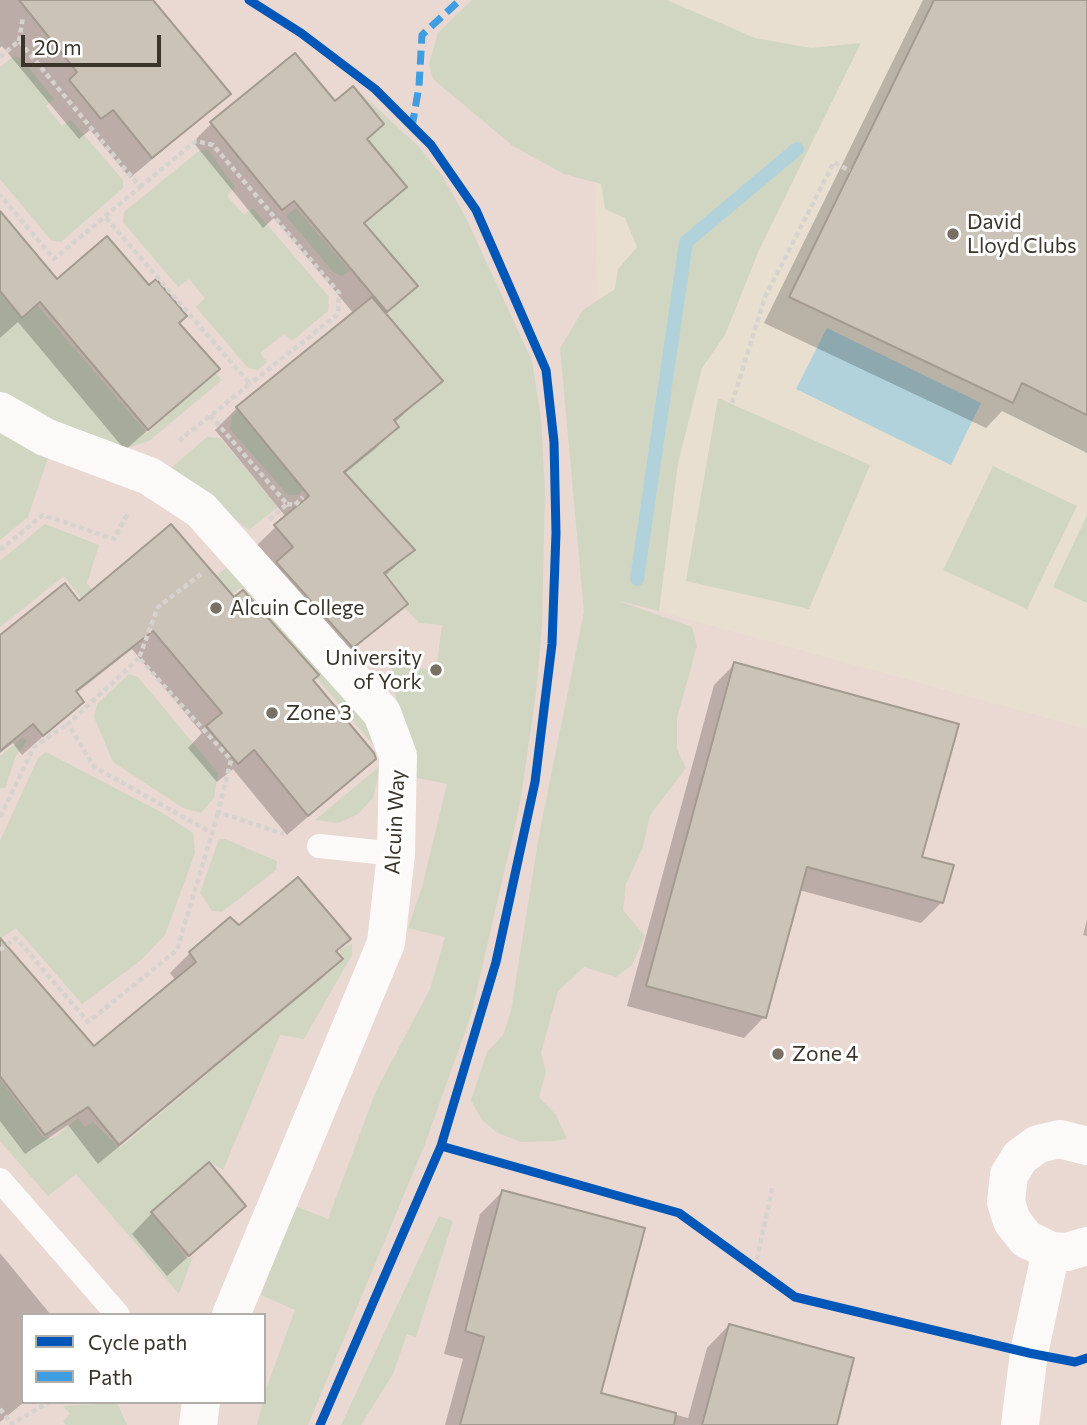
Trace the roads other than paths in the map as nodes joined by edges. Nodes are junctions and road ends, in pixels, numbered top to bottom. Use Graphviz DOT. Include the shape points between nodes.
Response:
graph roads {
  1 [pos="0,411"];
  2 [pos="319,846"];
  3 [pos="396,853"];
  4 [pos="1087,1146"];
  5 [pos="0,1180"];
  6 [pos="1069,1248"];
  7 [pos="116,1313"];
  8 [pos="232,1313"];
  9 [pos="201,1404"];
  10 [pos="198,1425"];
  11 [pos="1020,1425"];
  1 -- 3 [label="street, Alcuin Way" via="45,437 149,477 201,510 236,548 382,713 398,757"];
  2 -- 3 [label="lane"];
  3 -- 8 [label="street, Alcuin Way" via="386,943"];
  4 -- 6 [label="street" via="1060,1139 1038,1144 1020,1157 1009,1175 1006,1202 1012,1221 1026,1239"];
  5 -- 7 [label="lane"];
  6 -- 11 [label="street" via="1029,1353"];
  9 -- 10 [label="street"];
}
